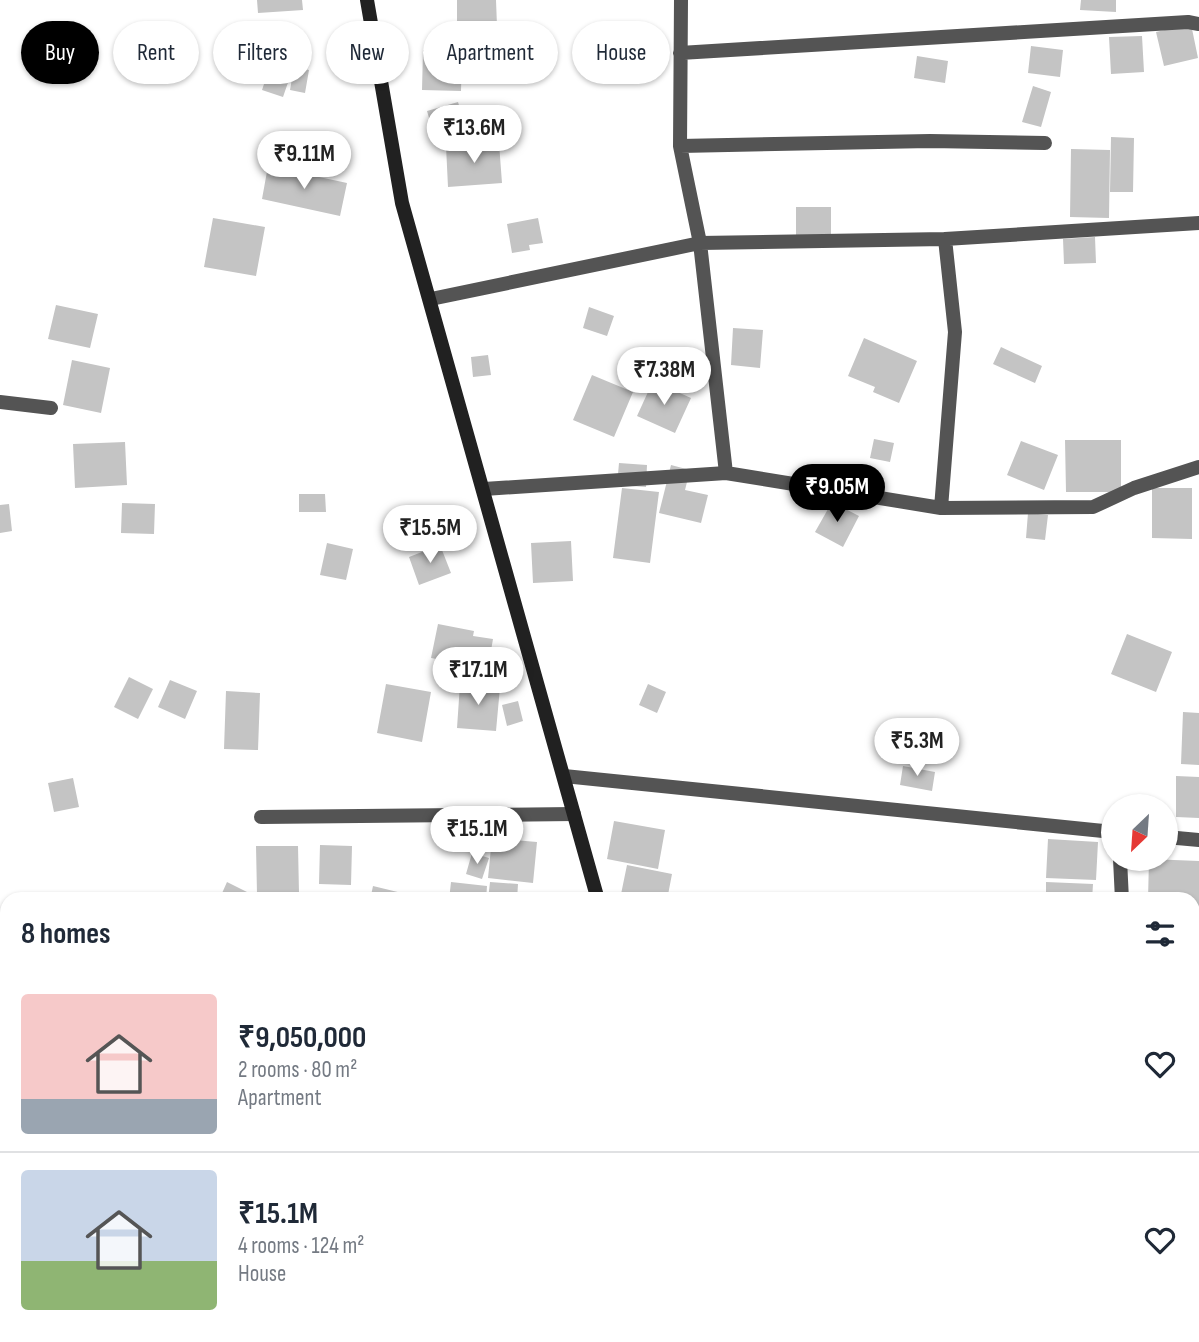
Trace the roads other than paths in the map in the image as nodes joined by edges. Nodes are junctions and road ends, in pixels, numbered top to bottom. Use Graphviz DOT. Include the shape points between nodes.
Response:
graph roads {
  1 [pos="367,0"];
  2 [pos="681,0"];
  3 [pos="1199,24"];
  4 [pos="680,52"];
  5 [pos="1045,143"];
  6 [pos="680,146"];
  7 [pos="1199,223"];
  8 [pos="944,239"];
  9 [pos="700,243"];
  10 [pos="431,299"];
  11 [pos="0,402"];
  12 [pos="51,408"];
  13 [pos="1199,467"];
  14 [pos="726,473"];
  15 [pos="484,489"];
  16 [pos="942,508"];
  17 [pos="564,776"];
  18 [pos="574,814"];
  19 [pos="261,817"];
  20 [pos="1101,831"];
  21 [pos="1178,838"];
  22 [pos="1199,840"];
  23 [pos="1120,872"];
  24 [pos="596,892"];
  25 [pos="1121,892"];
  1 -- 10 [label="main road" via="402,203"];
  2 -- 4 [label="street"];
  3 -- 4 [label="street"];
  4 -- 6 [label="street"];
  5 -- 6 [label="street"];
  6 -- 9 [label="street"];
  7 -- 8 [label="street"];
  8 -- 9 [label="street"];
  8 -- 16 [label="street" via="955,332"];
  9 -- 10 [label="street"];
  9 -- 14 [label="street"];
  10 -- 15 [label="main road"];
  11 -- 12 [label="street"];
  13 -- 16 [label="street" via="1093,507"];
  14 -- 15 [label="street"];
  14 -- 16 [label="street"];
  15 -- 17 [label="main road"];
  17 -- 18 [label="main road"];
  17 -- 20 [label="street"];
  18 -- 19 [label="street"];
  18 -- 24 [label="main road"];
  21 -- 22 [label="street"];
  23 -- 25 [label="street"];
}
